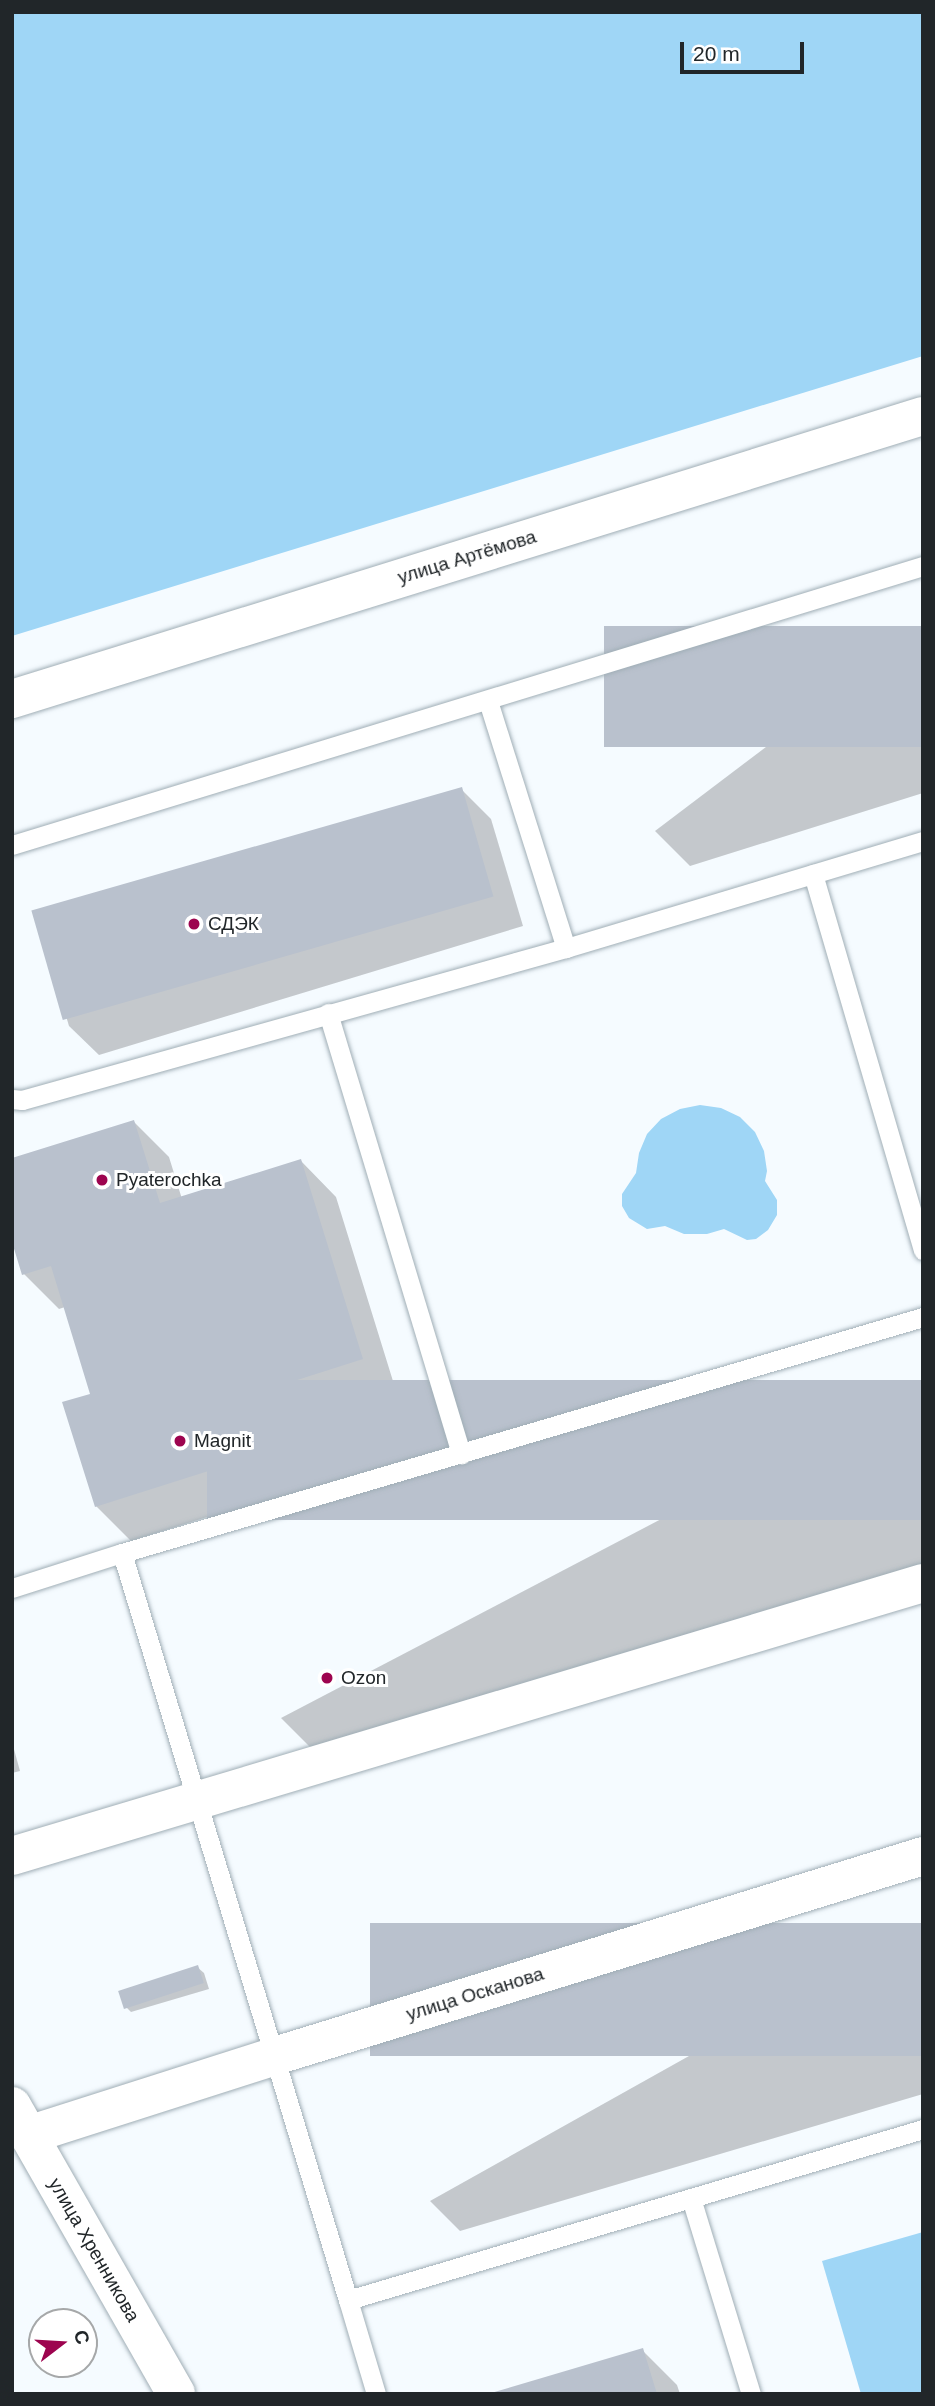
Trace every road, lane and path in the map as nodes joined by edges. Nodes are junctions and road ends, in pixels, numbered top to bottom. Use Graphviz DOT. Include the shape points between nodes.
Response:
graph roads {
  1 [pos="923,415"];
  2 [pos="923,566"];
  3 [pos="12,699"];
  4 [pos="488,701"];
  5 [pos="923,841"];
  6 [pos="12,845"];
  7 [pos="813,874"];
  8 [pos="566,948"];
  9 [pos="328,1013"];
  10 [pos="12,1099"];
  11 [pos="923,1250"];
  12 [pos="923,1317"];
  13 [pos="461,1454"];
  14 [pos="122,1553"];
  15 [pos="923,1583"];
  16 [pos="12,1588"];
  17 [pos="195,1802"];
  18 [pos="12,1856"];
  19 [pos="923,1856"];
  20 [pos="275,2056"];
  21 [pos="20,2121"];
  22 [pos="923,2129"];
  23 [pos="691,2198"];
  24 [pos="348,2300"];
  25 [pos="176,2394"];
  26 [pos="376,2394"];
  27 [pos="751,2394"];
  1 -- 3 [label="street, улица Артёмова"];
  2 -- 4 [label="lane"];
  4 -- 6 [label="lane"];
  4 -- 8 [label="lane"];
  5 -- 7 [label="lane"];
  7 -- 8 [label="lane"];
  7 -- 11 [label="lane"];
  8 -- 9 [label="lane"];
  9 -- 10 [label="lane" via="22,1100"];
  9 -- 13 [label="lane"];
  12 -- 13 [label="lane"];
  13 -- 14 [label="lane"];
  14 -- 16 [label="lane"];
  14 -- 17 [label="lane"];
  15 -- 17 [label="street"];
  17 -- 18 [label="street"];
  17 -- 20 [label="lane"];
  19 -- 20 [label="street, улица Осканова"];
  20 -- 21 [label="street, улица Осканова"];
  20 -- 24 [label="lane"];
  21 -- 25 [label="street, улица Хренникова"];
  22 -- 23 [label="lane"];
  23 -- 24 [label="lane"];
  23 -- 27 [label="lane"];
  24 -- 26 [label="lane"];
}
